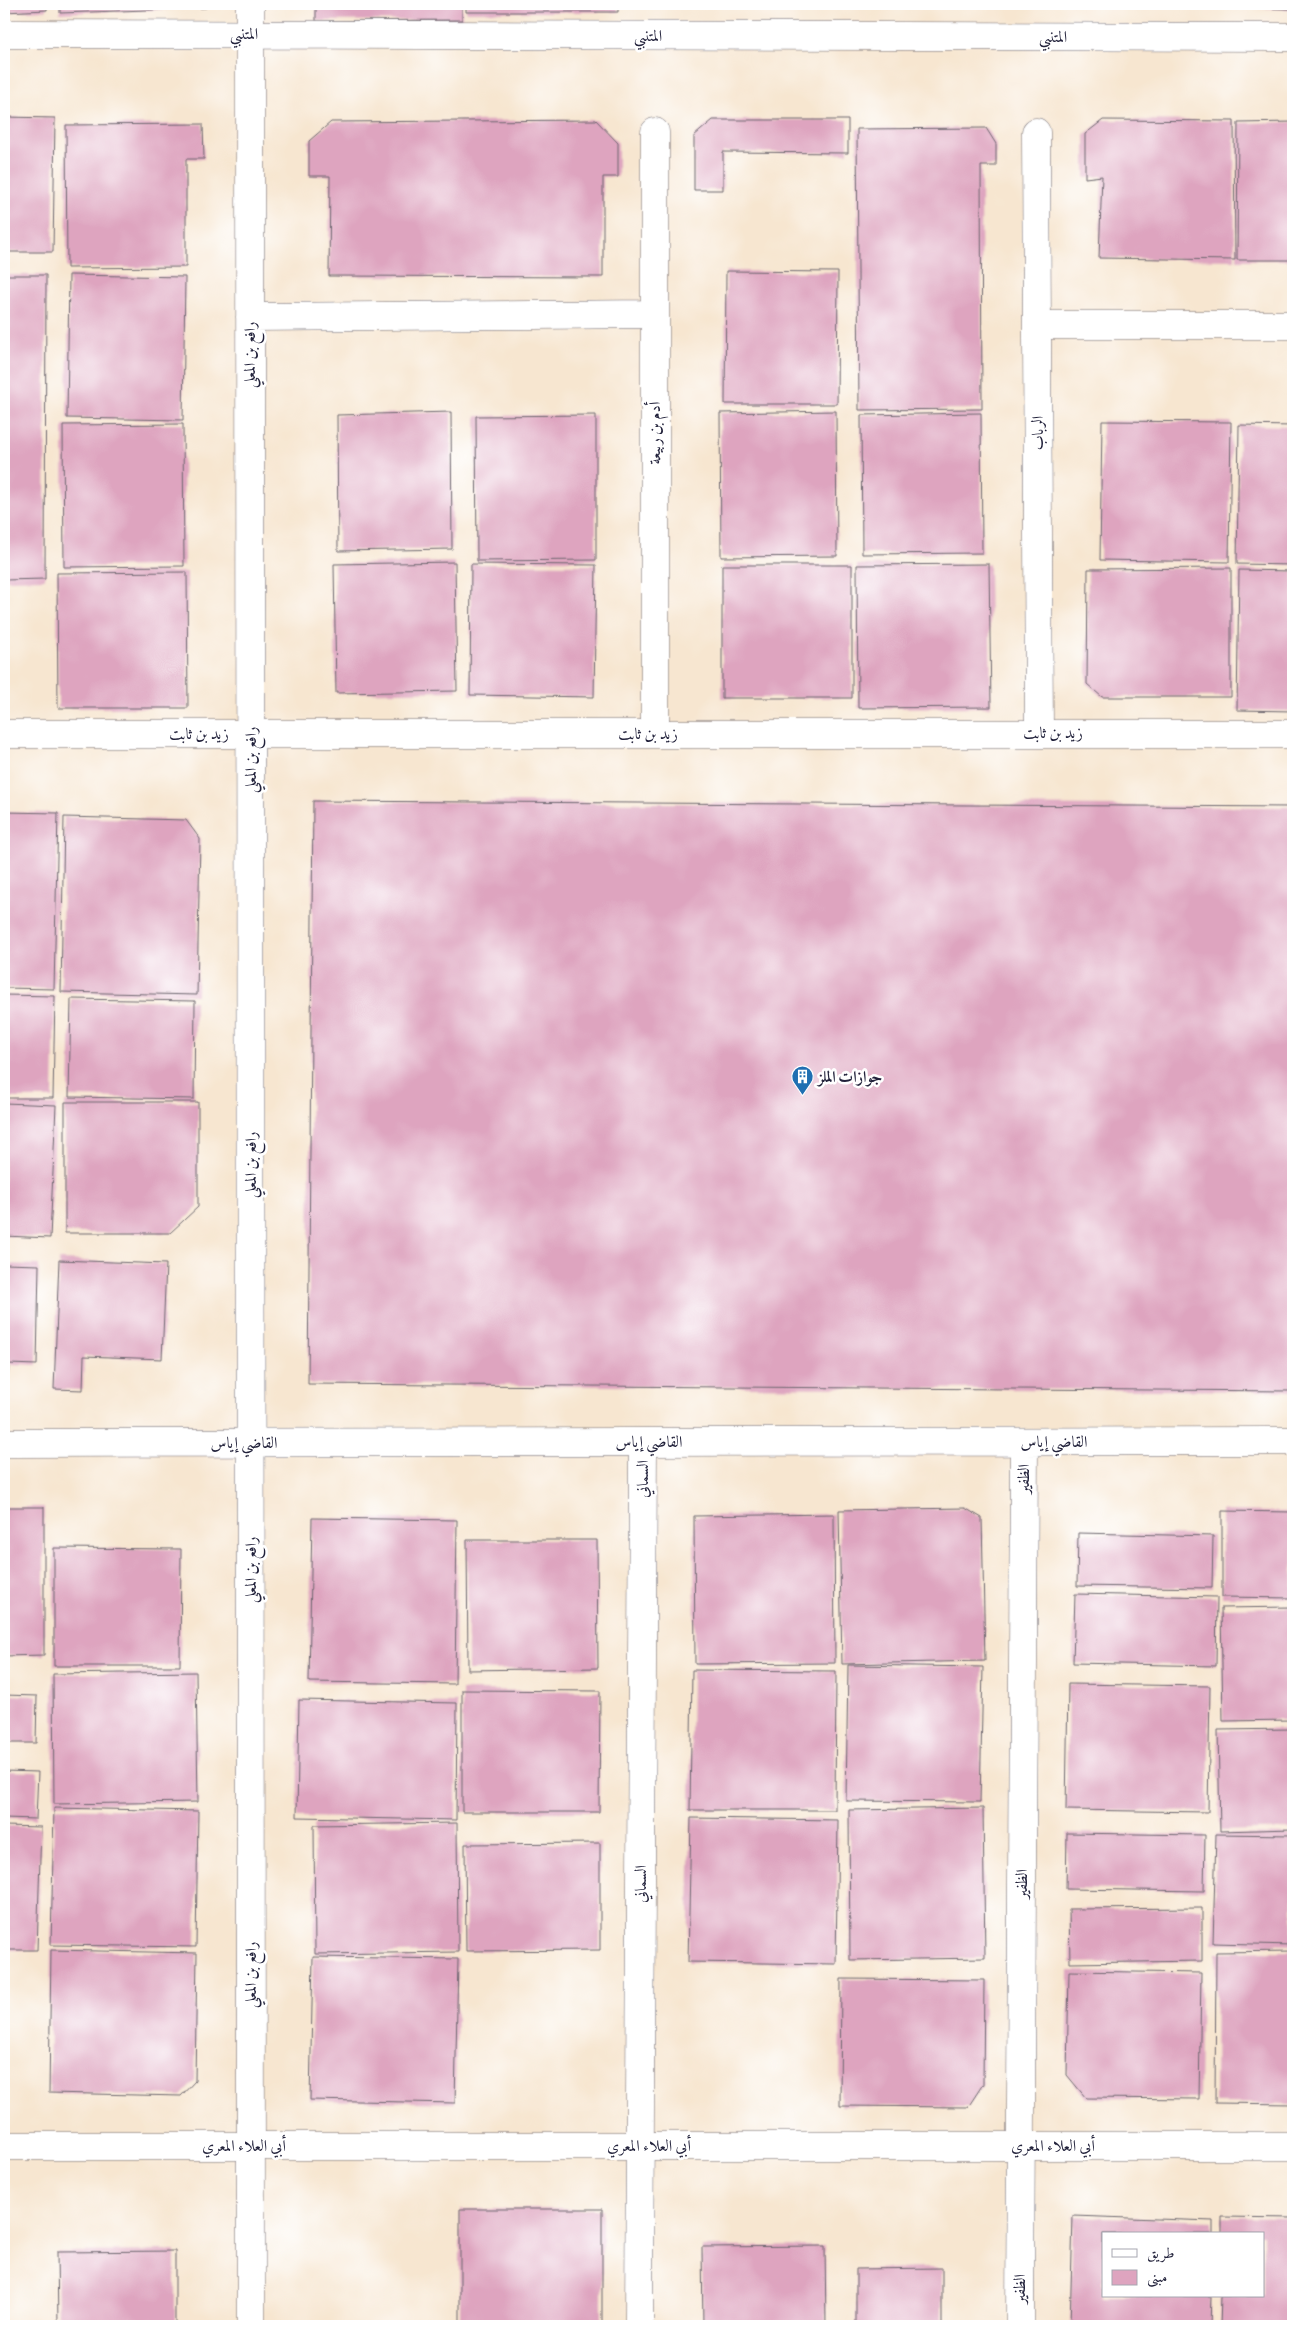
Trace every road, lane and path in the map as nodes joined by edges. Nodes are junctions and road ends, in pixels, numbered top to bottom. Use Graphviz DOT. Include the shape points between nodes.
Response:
graph roads {
  1 [pos="250,4"];
  2 [pos="4,34"];
  3 [pos="250,34"];
  4 [pos="1293,37"];
  5 [pos="655,132"];
  6 [pos="1036,132"];
  7 [pos="655,314"];
  8 [pos="250,317"];
  9 [pos="1037,325"];
  10 [pos="1293,325"];
  11 [pos="4,734"];
  12 [pos="251,734"];
  13 [pos="655,734"];
  14 [pos="1039,734"];
  15 [pos="1293,734"];
  16 [pos="1293,1441"];
  17 [pos="643,1442"];
  18 [pos="1024,1442"];
  19 [pos="4,1443"];
  20 [pos="251,1443"];
  21 [pos="4,2146"];
  22 [pos="251,2146"];
  23 [pos="640,2146"];
  24 [pos="1021,2146"];
  25 [pos="1293,2146"];
  26 [pos="251,2326"];
  27 [pos="639,2326"];
  28 [pos="1020,2326"];
  1 -- 3 [label="street, رافع بن المعلي"];
  2 -- 3 [label="street, المتنبي"];
  3 -- 4 [label="street, المتنبي"];
  3 -- 8 [label="street, رافع بن المعلي"];
  5 -- 7 [label="street, أدم بن ربيعة"];
  6 -- 9 [label="street, الرباب"];
  7 -- 8 [label="street"];
  7 -- 13 [label="street, أدم بن ربيعة"];
  8 -- 12 [label="street, رافع بن المعلي"];
  9 -- 10 [label="street"];
  9 -- 14 [label="street, الرباب"];
  11 -- 12 [label="street, زيد بن ثابت"];
  12 -- 13 [label="street, زيد بن ثابت"];
  12 -- 20 [label="street, رافع بن المعلي"];
  13 -- 14 [label="street, زيد بن ثابت"];
  14 -- 15 [label="street, زيد بن ثابت"];
  16 -- 18 [label="street, القاضي إياس"];
  17 -- 18 [label="street, القاضي إياس"];
  17 -- 20 [label="street, القاضي إياس"];
  17 -- 23 [label="street, السماني"];
  18 -- 24 [label="street, الظفير"];
  19 -- 20 [label="street, القاضي إياس"];
  20 -- 22 [label="street, رافع بن المعلي"];
  21 -- 22 [label="street, أبي العلاء المعري"];
  22 -- 23 [label="street, أبي العلاء المعري"];
  22 -- 26 [label="street, رافع بن المعلي"];
  23 -- 24 [label="street, أبي العلاء المعري"];
  23 -- 27 [label="street, السماني"];
  24 -- 25 [label="street, أبي العلاء المعري"];
  24 -- 28 [label="street, الظفير"];
}
